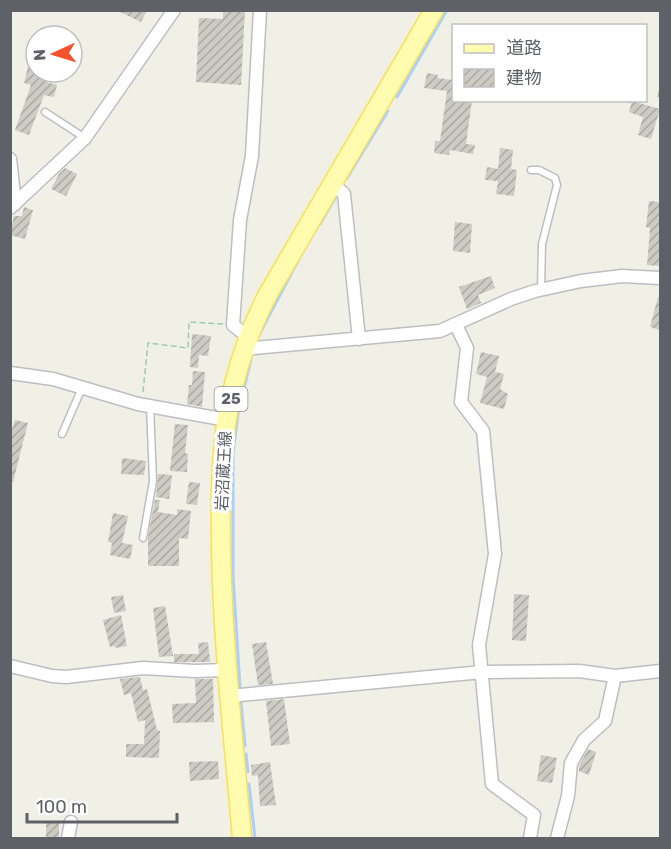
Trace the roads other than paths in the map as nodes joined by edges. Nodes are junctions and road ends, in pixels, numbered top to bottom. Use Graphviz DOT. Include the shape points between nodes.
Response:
graph roads {
  1 [pos="174,10"];
  2 [pos="260,10"];
  3 [pos="434,10"];
  4 [pos="45,112"];
  5 [pos="85,138"];
  6 [pos="10,159"];
  7 [pos="531,170"];
  8 [pos="332,183"];
  9 [pos="13,206"];
  10 [pos="660,278"];
  11 [pos="541,290"];
  12 [pos="456,325"];
  13 [pos="359,339"];
  14 [pos="246,343"];
  15 [pos="10,373"];
  16 [pos="82,387"];
  17 [pos="146,405"];
  18 [pos="226,420"];
  19 [pos="62,434"];
  20 [pos="143,538"];
  21 [pos="10,666"];
  22 [pos="226,670"];
  23 [pos="660,671"];
  24 [pos="482,672"];
  25 [pos="615,676"];
  26 [pos="229,696"];
  27 [pos="71,822"];
  28 [pos="69,838"];
  29 [pos="242,838"];
  30 [pos="530,838"];
  31 [pos="557,838"];
  1 -- 5 [label="street"];
  2 -- 14 [label="street" via="252,156 240,220 232,325"];
  3 -- 8 [label="main road, 岩沼蔵王線 / 25"];
  4 -- 5 [label="lane"];
  5 -- 9 [label="street"];
  6 -- 9 [label="street"];
  7 -- 11 [label="lane" via="555,178 557,185 542,244"];
  8 -- 13 [label="street" via="344,194"];
  8 -- 14 [label="main road, 岩沼蔵王線 / 25" via="268,294"];
  10 -- 11 [label="street" via="622,276"];
  11 -- 12 [label="street" via="511,299"];
  12 -- 13 [label="street" via="440,331"];
  12 -- 24 [label="street" via="467,348 460,402 483,431 495,554 479,645"];
  13 -- 14 [label="street"];
  14 -- 18 [label="main road, 岩沼蔵王線 / 25"];
  15 -- 16 [label="street"];
  16 -- 17 [label="street"];
  16 -- 19 [label="lane"];
  17 -- 18 [label="street"];
  17 -- 20 [label="lane" via="153,481"];
  18 -- 22 [label="main road, 岩沼蔵王線 / 25" via="220,523"];
  21 -- 22 [label="street" via="66,677 143,668"];
  22 -- 26 [label="main road, 岩沼蔵王線 / 25"];
  23 -- 25 [label="street"];
  24 -- 25 [label="street" via="579,671"];
  24 -- 26 [label="street"];
  24 -- 30 [label="street" via="492,784 534,815"];
  25 -- 31 [label="street" via="605,721 584,740 571,763 568,796"];
  26 -- 29 [label="main road, 岩沼蔵王線 / 25"];
  27 -- 28 [label="street"];
}
